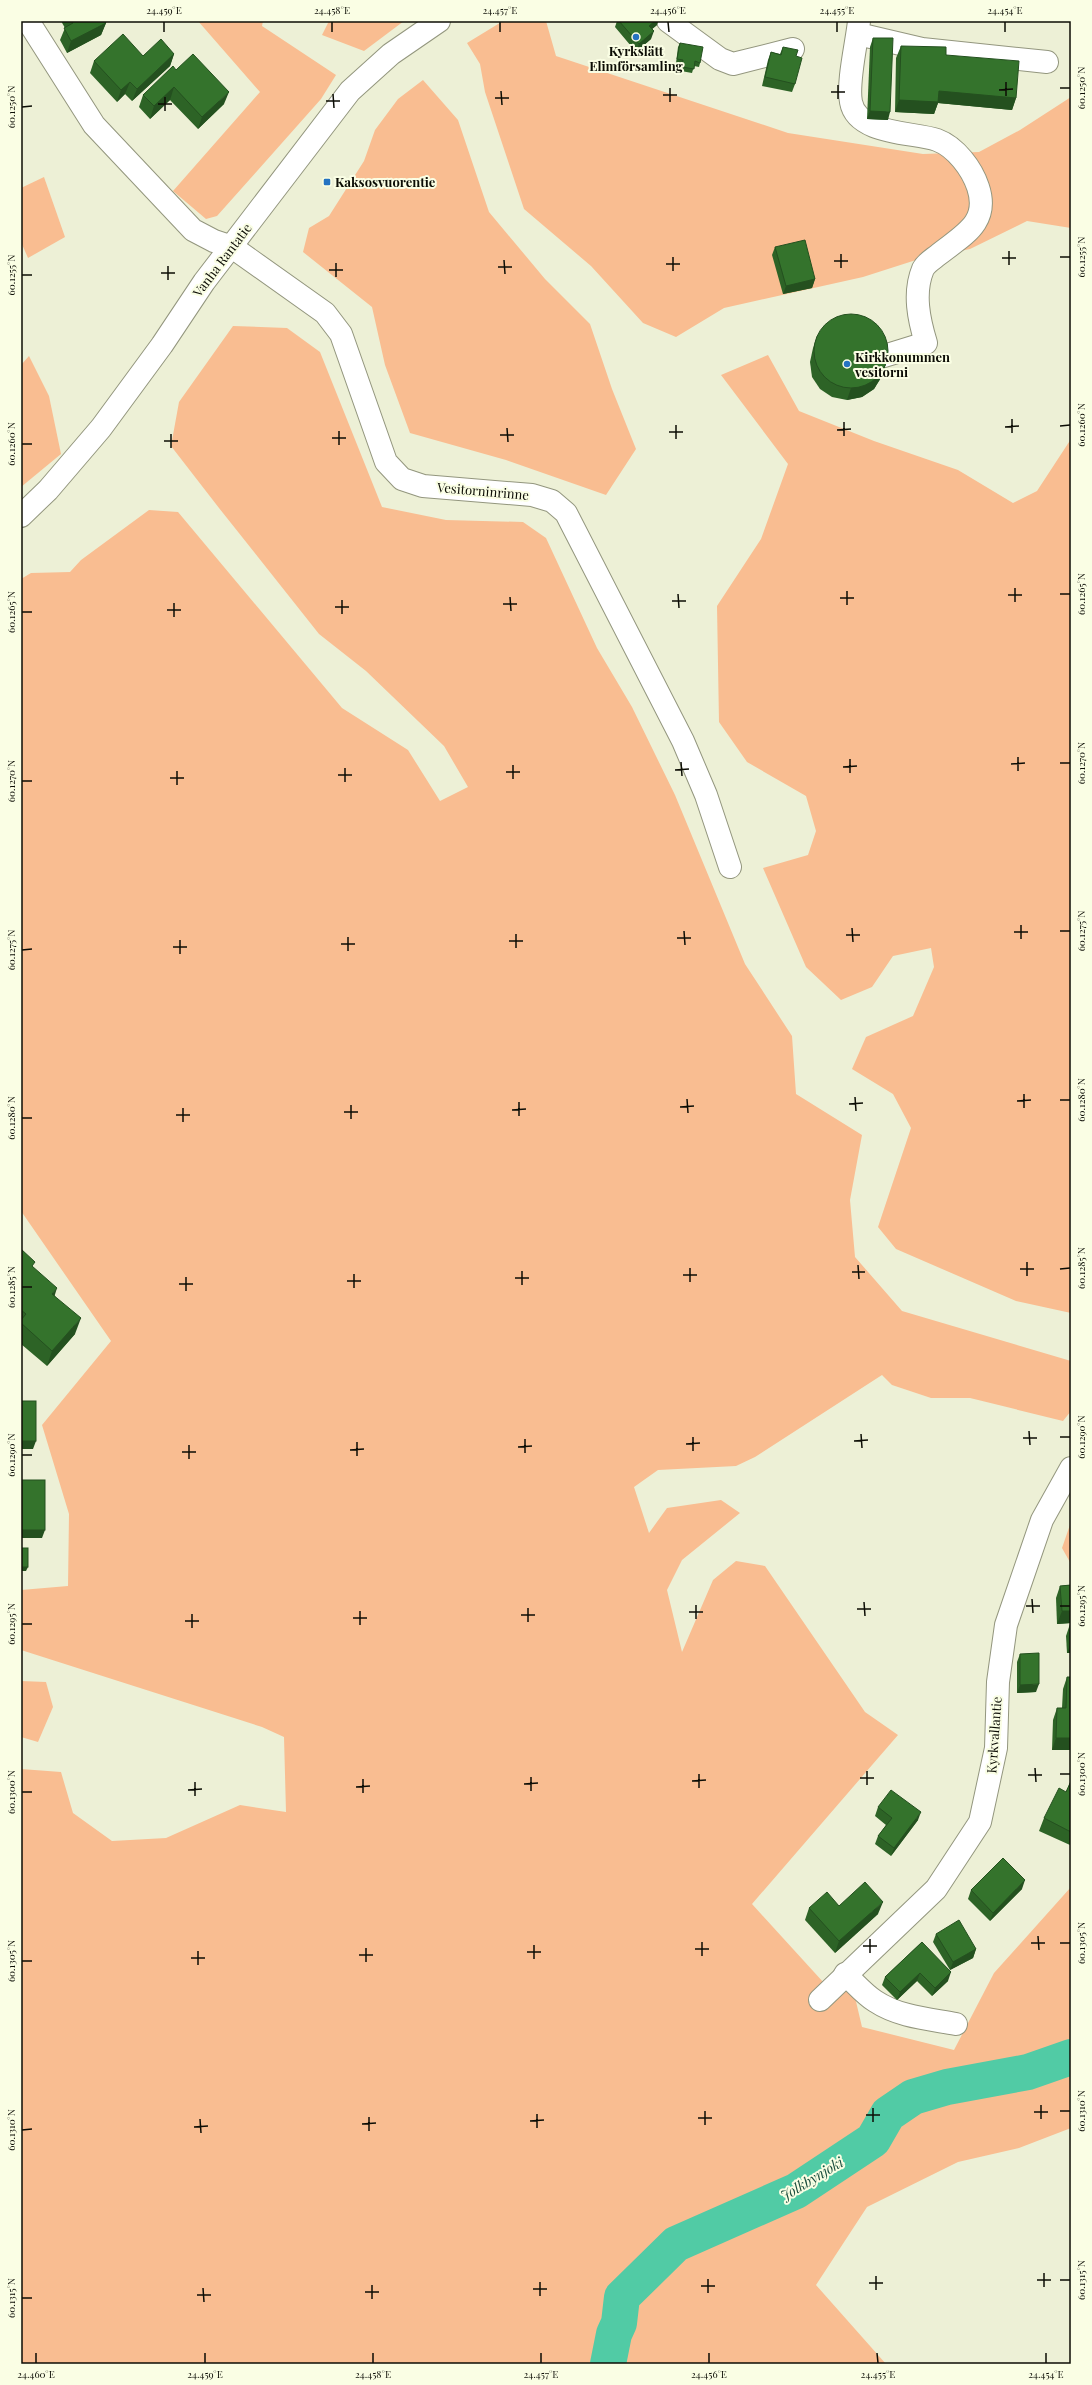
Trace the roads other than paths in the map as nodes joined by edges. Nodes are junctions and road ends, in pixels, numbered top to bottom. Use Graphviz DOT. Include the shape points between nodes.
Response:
graph roads {
  1 [pos="24,21"];
  2 [pos="28,21"];
  3 [pos="439,21"];
  4 [pos="668,21"];
  5 [pos="21,23"];
  6 [pos="859,28"];
  7 [pos="793,49"];
  8 [pos="1047,62"];
  9 [pos="232,247"];
  10 [pos="884,356"];
  11 [pos="21,516"];
  12 [pos="730,867"];
  13 [pos="1071,1468"];
  14 [pos="845,1974"];
  15 [pos="820,2000"];
  16 [pos="956,2024"];
  1 -- 5 [label="street"];
  2 -- 9 [label="street" via="94,125 112,146 196,234"];
  3 -- 9 [label="street, Vanha Rantatie" via="391,54 350,91"];
  4 -- 7 [label="street" via="720,59 733,64"];
  6 -- 8 [label="street" via="922,49"];
  6 -- 10 [label="street" via="850,101 858,115 880,128 938,140 954,150 970,171 981,197 982,209 966,234 923,268 919,286 918,316 926,343"];
  9 -- 11 [label="street, Vanha Rantatie" via="101,428 48,490"];
  9 -- 12 [label="street, Vesitorninrinne" via="325,313 341,334 386,462 402,479 423,486 532,494 552,501 566,513 683,741 706,795"];
  13 -- 14 [label="street, Kyrkvallantie" via="1042,1520 1006,1624 998,1682 996,1748 980,1822 936,1889"];
  14 -- 15 [label="street, Kyrkvallantie"];
  14 -- 16 [label="street" via="875,2001 890,2009"];
}
